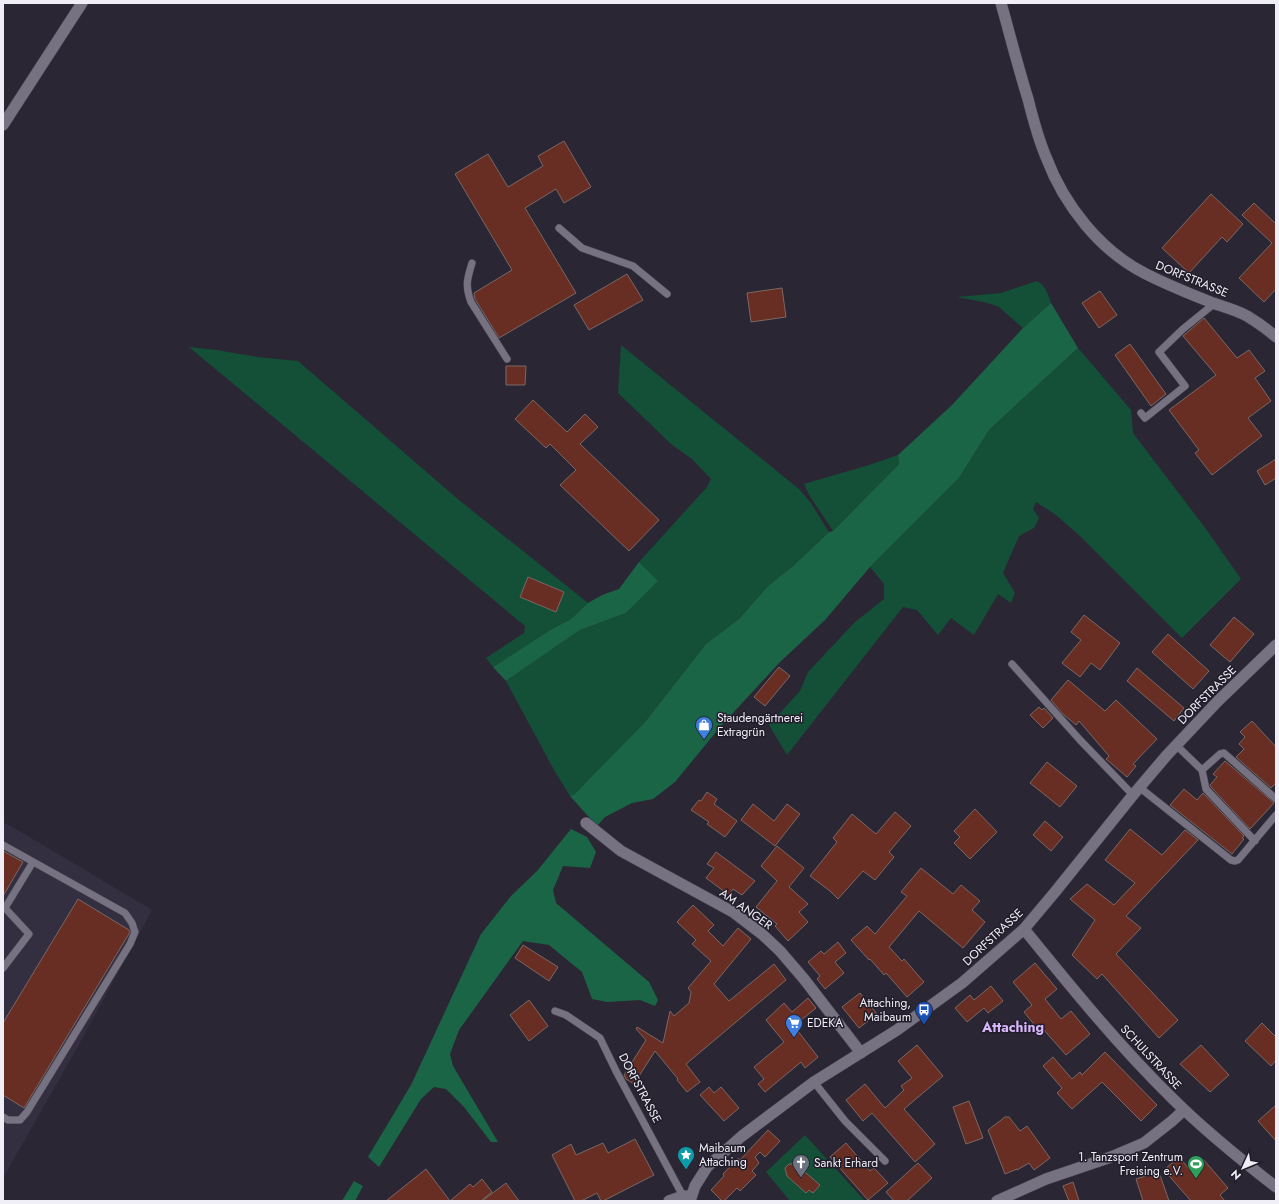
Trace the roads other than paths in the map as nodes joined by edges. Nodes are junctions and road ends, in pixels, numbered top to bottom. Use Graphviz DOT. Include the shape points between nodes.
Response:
graph roads {
  1 [pos="82,3"];
  2 [pos="1001,3"];
  3 [pos="3,125"];
  4 [pos="559,228"];
  5 [pos="472,263"];
  6 [pos="667,294"];
  7 [pos="1215,303"];
  8 [pos="1276,337"];
  9 [pos="507,359"];
  10 [pos="1141,413"];
  11 [pos="1276,645"];
  12 [pos="1012,664"];
  13 [pos="1176,745"];
  14 [pos="1202,770"];
  15 [pos="1136,791"];
  16 [pos="1276,799"];
  17 [pos="1276,815"];
  18 [pos="586,823"];
  19 [pos="1255,841"];
  20 [pos="3,845"];
  21 [pos="33,862"];
  22 [pos="1024,929"];
  23 [pos="3,968"];
  24 [pos="555,1011"];
  25 [pos="861,1053"];
  26 [pos="814,1082"];
  27 [pos="1184,1110"];
  28 [pos="3,1117"];
  29 [pos="885,1162"];
  30 [pos="1276,1187"];
  31 [pos="688,1198"];
  32 [pos="669,1201"];
  33 [pos="997,1201"];
  1 -- 3 [label="street"];
  2 -- 7 [label="street, DORFSTRASSE" via="1036,130 1058,183 1075,211 1101,241 1134,268"];
  4 -- 6 [label="lane" via="582,248 633,266"];
  5 -- 9 [label="lane" via="466,282 467,292"];
  7 -- 8 [label="street, DORFSTRASSE" via="1246,315"];
  7 -- 10 [label="lane" via="1159,352 1185,386 1145,418"];
  11 -- 13 [label="street, DORFSTRASSE"];
  12 -- 15 [label="lane" via="1080,740"];
  13 -- 14 [label="lane"];
  13 -- 15 [label="street, DORFSTRASSE"];
  14 -- 16 [label="lane" via="1224,753"];
  14 -- 19 [label="lane" via="1206,789"];
  15 -- 19 [label="lane" via="1231,860 1238,860"];
  15 -- 22 [label="street, DORFSTRASSE"];
  17 -- 19 [label="lane"];
  18 -- 25 [label="street, AM ANGER" via="621,851 732,912 763,935 780,951"];
  20 -- 21 [label="lane"];
  21 -- 23 [label="lane" via="5,908 29,934"];
  21 -- 28 [label="lane" via="125,913 135,932 27,1112 20,1120 8,1120"];
  22 -- 25 [label="street, DORFSTRASSE" via="962,983"];
  22 -- 27 [label="street, SCHULSTRASSE" via="1109,1032"];
  24 -- 31 [label="lane, DORFSTRASSE" via="566,1015 600,1038"];
  25 -- 26 [label="street, DORFSTRASSE"];
  26 -- 29 [label="lane" via="845,1121"];
  26 -- 31 [label="street, DORFSTRASSE" via="759,1123 707,1167"];
  27 -- 30 [label="street, SCHULSTRASSE"];
  27 -- 33 [label="street" via="1144,1143 1111,1157 1046,1178"];
  31 -- 32 [label="street"];
}
